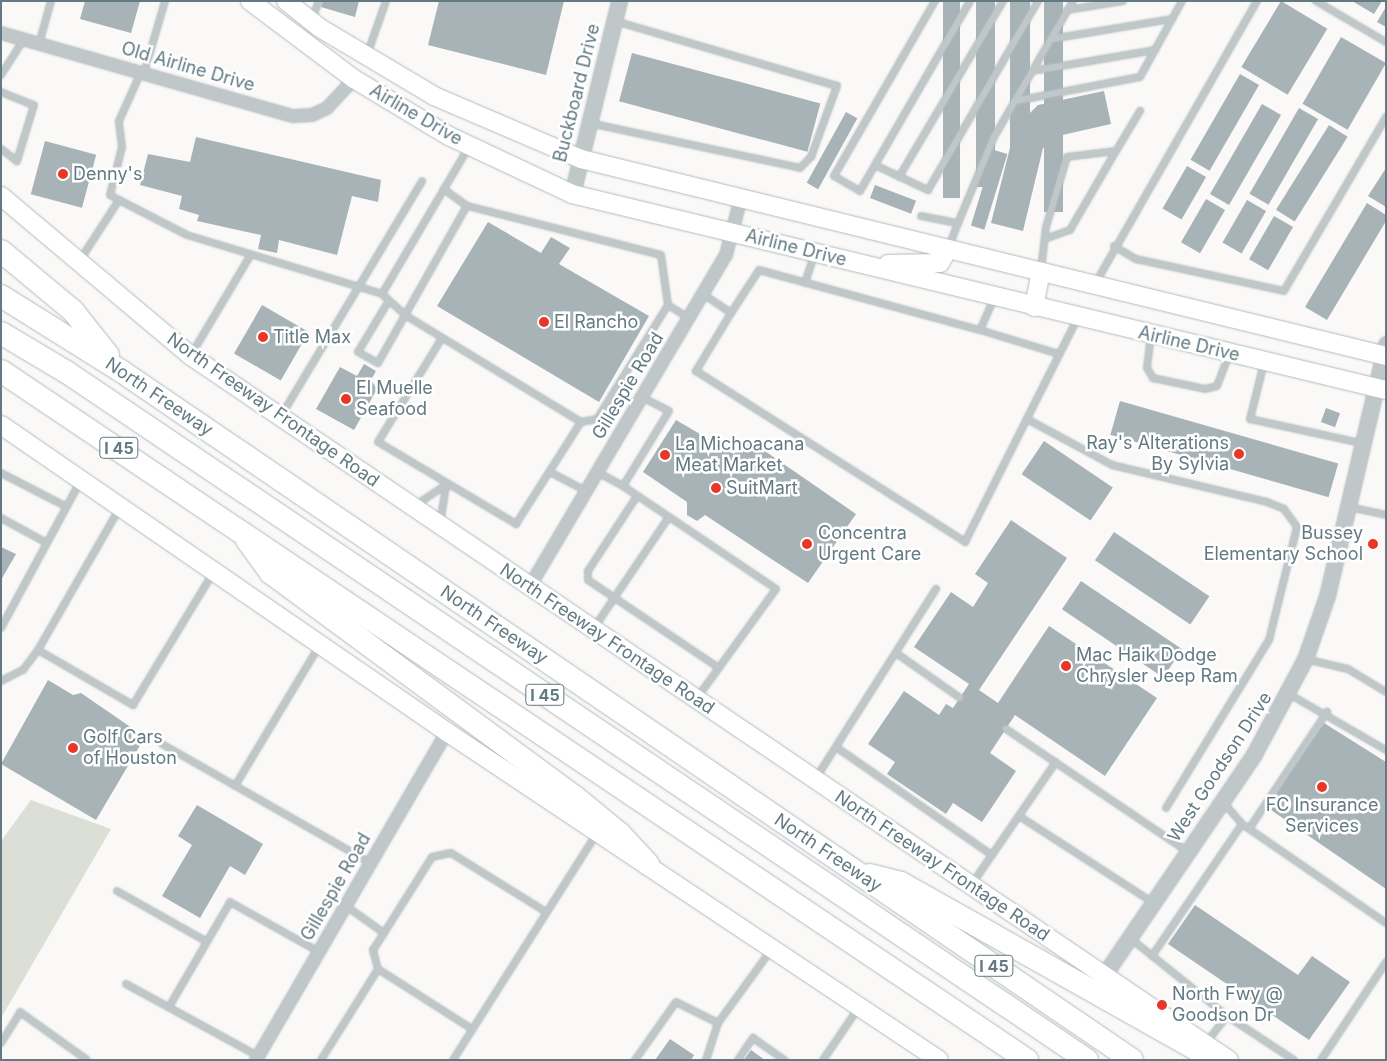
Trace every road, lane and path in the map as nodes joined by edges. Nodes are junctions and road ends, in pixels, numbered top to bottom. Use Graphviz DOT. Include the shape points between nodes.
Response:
graph roads {
  1 [pos="51,1"];
  2 [pos="165,1"];
  3 [pos="250,1"];
  4 [pos="286,1"];
  5 [pos="319,1"];
  6 [pos="386,1"];
  7 [pos="619,1"];
  8 [pos="935,1"];
  9 [pos="970,1"];
  10 [pos="1003,1"];
  11 [pos="1038,1"];
  12 [pos="1073,1"];
  13 [pos="1124,1"];
  14 [pos="1182,1"];
  15 [pos="1257,1"];
  16 [pos="1316,1"];
  17 [pos="1067,10"];
  18 [pos="1172,19"];
  19 [pos="614,20"];
  20 [pos="311,21"];
  21 [pos="1,33"];
  22 [pos="1051,38"];
  23 [pos="24,39"];
  24 [pos="1386,42"];
  25 [pos="39,44"];
  26 [pos="1155,50"];
  27 [pos="366,56"];
  28 [pos="1032,71"];
  29 [pos="391,72"];
  30 [pos="142,73"];
  31 [pos="1,75"];
  32 [pos="354,79"];
  33 [pos="1,92"];
  34 [pos="1015,101"];
  35 [pos="1140,111"];
  36 [pos="1386,117"];
  37 [pos="589,123"];
  38 [pos="469,146"];
  39 [pos="1,149"];
  40 [pos="1116,151"];
  41 [pos="581,159"];
  42 [pos="875,165"];
  43 [pos="899,177"];
  44 [pos="422,180"];
  45 [pos="444,189"];
  46 [pos="572,194"];
  47 [pos="1,196"];
  48 [pos="741,198"];
  49 [pos="119,200"];
  50 [pos="467,206"];
  51 [pos="921,216"];
  52 [pos="958,223"];
  53 [pos="734,233"];
  54 [pos="1045,239"];
  55 [pos="1114,246"];
  56 [pos="948,249"];
  57 [pos="1,252"];
  58 [pos="815,253"];
  59 [pos="250,256"];
  60 [pos="80,261"];
  61 [pos="879,269"];
  62 [pos="1041,272"];
  63 [pos="805,283"];
  64 [pos="360,284"];
  65 [pos="1094,285"];
  66 [pos="382,294"];
  67 [pos="703,294"];
  68 [pos="1,296"];
  69 [pos="995,297"];
  70 [pos="388,302"];
  71 [pos="668,305"];
  72 [pos="1034,307"];
  73 [pos="731,312"];
  74 [pos="405,315"];
  75 [pos="689,318"];
  76 [pos="1078,318"];
  77 [pos="980,330"];
  78 [pos="1,333"];
  79 [pos="1151,335"];
  80 [pos="442,338"];
  81 [pos="1385,352"];
  82 [pos="1230,353"];
  83 [pos="1059,354"];
  84 [pos="191,356"];
  85 [pos="1264,362"];
  86 [pos="1,371"];
  87 [pos="121,371"];
  88 [pos="1380,389"];
  89 [pos="642,397"];
  90 [pos="280,418"];
  91 [pos="1027,419"];
  92 [pos="581,422"];
  93 [pos="1,425"];
  94 [pos="1362,444"];
  95 [pos="550,472"];
  96 [pos="597,472"];
  97 [pos="1,473"];
  98 [pos="82,479"];
  99 [pos="446,485"];
  100 [pos="623,486"];
  101 [pos="586,491"];
  102 [pos="637,496"];
  103 [pos="121,506"];
  104 [pos="1348,506"];
  105 [pos="67,507"];
  106 [pos="413,508"];
  107 [pos="1386,515"];
  108 [pos="669,517"];
  109 [pos="1,518"];
  110 [pos="236,525"];
  111 [pos="440,526"];
  112 [pos="47,544"];
  113 [pos="214,571"];
  114 [pos="530,586"];
  115 [pos="936,589"];
  116 [pos="615,597"];
  117 [pos="1,628"];
  118 [pos="593,629"];
  119 [pos="319,645"];
  120 [pos="38,650"];
  121 [pos="896,652"];
  122 [pos="1305,659"];
  123 [pos="719,668"];
  124 [pos="1,681"];
  125 [pos="1386,692"];
  126 [pos="1289,694"];
  127 [pos="960,698"];
  128 [pos="696,699"];
  129 [pos="1326,712"];
  130 [pos="1006,729"];
  131 [pos="447,732"];
  132 [pos="162,744"];
  133 [pos="836,747"];
  134 [pos="1386,750"];
  135 [pos="1056,762"];
  136 [pos="815,780"];
  137 [pos="235,786"];
  138 [pos="1222,801"];
  139 [pos="1166,808"];
  140 [pos="1019,816"];
  141 [pos="1242,824"];
  142 [pos="1249,829"];
  143 [pos="597,832"];
  144 [pos="1188,851"];
  145 [pos="992,855"];
  146 [pos="371,863"];
  147 [pos="648,864"];
  148 [pos="856,872"];
  149 [pos="972,885"];
  150 [pos="117,891"];
  151 [pos="1153,903"];
  152 [pos="346,906"];
  153 [pos="546,912"];
  154 [pos="1386,923"];
  155 [pos="384,933"];
  156 [pos="1129,937"];
  157 [pos="207,942"];
  158 [pos="773,947"];
  159 [pos="319,952"];
  160 [pos="1152,956"];
  161 [pos="1386,962"];
  162 [pos="378,969"];
  163 [pos="1104,975"];
  164 [pos="126,984"];
  165 [pos="860,1006"];
  166 [pos="169,1007"];
  167 [pos="1227,1016"];
  168 [pos="718,1023"];
  169 [pos="472,1029"];
  170 [pos="1,1043"];
  171 [pos="1210,1052"];
  172 [pos="257,1058"];
  173 [pos="87,1060"];
  174 [pos="321,1060"];
  175 [pos="453,1060"];
  176 [pos="635,1060"];
  177 [pos="706,1060"];
  178 [pos="738,1060"];
  179 [pos="785,1060"];
  180 [pos="823,1060"];
  181 [pos="939,1060"];
  182 [pos="1027,1060"];
  183 [pos="1087,1060"];
  184 [pos="1132,1060"];
  185 [pos="1229,1060"];
  186 [pos="1294,1060"];
  187 [pos="1321,1060"];
  1 -- 25 [label="lane"];
  2 -- 30 [label="lane"];
  3 -- 32 [label="main road, Airline Drive"];
  4 -- 20 [label="main road, Airline Drive"];
  5 -- 20 [label="lane"];
  6 -- 27 [label="lane"];
  7 -- 19 [label="street, Buckboard Drive"];
  8 -- 42 [label="lane" via="834,176 860,191"];
  9 -- 42 [label="lane"];
  10 -- 43 [label="lane"];
  11 -- 43 [label="lane" via="928,190"];
  12 -- 17 [label="lane"];
  13 -- 17 [label="lane"];
  14 -- 18 [label="lane"];
  15 -- 55 [label="lane"];
  16 -- 24 [label="lane"];
  17 -- 22 [label="lane"];
  18 -- 22 [label="lane"];
  18 -- 26 [label="lane"];
  19 -- 37 [label="street, Buckboard Drive"];
  19 -- 37 [label="lane" via="837,86 811,156 800,168"];
  20 -- 27 [label="main road, Airline Drive"];
  21 -- 23 [label="street, Old Airline Drive"];
  22 -- 28 [label="lane"];
  23 -- 25 [label="street, Old Airline Drive"];
  23 -- 31 [label="lane"];
  25 -- 30 [label="street, Old Airline Drive"];
  26 -- 28 [label="lane"];
  26 -- 34 [label="lane" via="1140,77"];
  27 -- 29 [label="main road, Airline Drive"];
  28 -- 34 [label="lane"];
  29 -- 32 [label="main road" via="361,70"];
  29 -- 41 [label="main road, Airline Drive" via="451,104"];
  30 -- 32 [label="street, Old Airline Drive" via="293,116 312,115 327,108"];
  30 -- 49 [label="lane" via="119,121 122,147 110,195"];
  32 -- 38 [label="main road, Airline Drive"];
  33 -- 39 [label="lane" via="34,105 17,161"];
  34 -- 52 [label="lane" via="994,137"];
  35 -- 40 [label="lane"];
  36 -- 55 [label="lane" via="1284,291 1136,259"];
  37 -- 41 [label="street, Buckboard Drive"];
  38 -- 45 [label="lane"];
  38 -- 46 [label="main road, Airline Drive"];
  40 -- 54 [label="lane" via="1070,230"];
  40 -- 54 [label="lane" via="1067,157"];
  41 -- 46 [label="street, Buckboard Drive"];
  41 -- 48 [label="main road, Airline Drive"];
  42 -- 43 [label="lane"];
  44 -- 64 [label="lane"];
  45 -- 50 [label="lane"];
  45 -- 66 [label="lane"];
  46 -- 53 [label="main road, Airline Drive"];
  47 -- 60 [label="main road, North Freeway Frontage Road"];
  48 -- 53 [label="street, Gillespie Road"];
  48 -- 56 [label="main road, Airline Drive"];
  49 -- 59 [label="lane" via="187,235"];
  49 -- 60 [label="lane"];
  50 -- 71 [label="lane" via="661,255"];
  50 -- 74 [label="lane"];
  51 -- 52 [label="lane"];
  52 -- 56 [label="lane"];
  53 -- 58 [label="main road, Airline Drive"];
  53 -- 67 [label="street, Gillespie Road"];
  54 -- 62 [label="lane"];
  55 -- 65 [label="lane"];
  56 -- 61 [label="main road" via="940,263 922,266 896,261"];
  56 -- 62 [label="main road, Airline Drive"];
  57 -- 87 [label="highway" via="73,311"];
  58 -- 61 [label="main road, Airline Drive"];
  58 -- 63 [label="lane"];
  59 -- 64 [label="lane"];
  59 -- 84 [label="lane"];
  60 -- 84 [label="main road, North Freeway Frontage Road"];
  61 -- 69 [label="main road, Airline Drive"];
  62 -- 65 [label="main road, Airline Drive"];
  62 -- 72 [label="main road"];
  63 -- 73 [label="lane" via="759,270"];
  63 -- 77 [label="lane"];
  64 -- 66 [label="lane"];
  64 -- 90 [label="lane"];
  65 -- 81 [label="main road, Airline Drive"];
  66 -- 70 [label="lane"];
  67 -- 73 [label="lane"];
  67 -- 75 [label="street, Gillespie Road"];
  68 -- 87 [label="highway, North Freeway / I 45"];
  69 -- 72 [label="main road, Airline Drive"];
  69 -- 77 [label="lane"];
  70 -- 74 [label="lane"];
  70 -- 74 [label="lane" via="358,352 378,363"];
  71 -- 75 [label="lane"];
  71 -- 92 [label="lane" via="597,419"];
  72 -- 76 [label="main road, Airline Drive"];
  73 -- 91 [label="lane" via="696,371 965,542"];
  74 -- 80 [label="lane"];
  75 -- 89 [label="street, Gillespie Road"];
  76 -- 79 [label="main road, Airline Drive"];
  76 -- 83 [label="lane"];
  77 -- 83 [label="lane"];
  78 -- 183 [label="highway, North Freeway / I 45" via="76,378"];
  79 -- 82 [label="main road, Airline Drive"];
  79 -- 82 [label="lane" via="1146,368 1153,378 1205,389 1217,386"];
  80 -- 92 [label="lane"];
  80 -- 99 [label="lane" via="378,442"];
  81 -- 88 [label="street, West Goodson Drive"];
  82 -- 85 [label="main road, Airline Drive"];
  83 -- 91 [label="lane"];
  84 -- 90 [label="main road, North Freeway Frontage Road"];
  85 -- 88 [label="main road, Airline Drive"];
  85 -- 94 [label="lane" via="1250,419"];
  86 -- 110 [label="highway, I 45"];
  87 -- 148 [label="highway, North Freeway / I 45"];
  88 -- 94 [label="street, West Goodson Drive"];
  89 -- 96 [label="street, Gillespie Road"];
  89 -- 100 [label="lane" via="669,411"];
  90 -- 106 [label="main road, North Freeway Frontage Road"];
  91 -- 139 [label="lane" via="1112,465 1267,502 1284,509 1296,527 1269,640"];
  92 -- 95 [label="lane"];
  93 -- 98 [label="main road"];
  94 -- 104 [label="street, West Goodson Drive"];
  95 -- 99 [label="lane" via="516,524"];
  95 -- 101 [label="lane"];
  96 -- 100 [label="lane"];
  96 -- 101 [label="street, Gillespie Road"];
  97 -- 105 [label="lane"];
  98 -- 103 [label="main road"];
  98 -- 105 [label="lane"];
  99 -- 106 [label="lane"];
  99 -- 111 [label="lane"];
  100 -- 102 [label="lane"];
  101 -- 114 [label="street, Gillespie Road"];
  102 -- 108 [label="lane"];
  102 -- 116 [label="lane" via="587,576"];
  103 -- 113 [label="main road"];
  103 -- 120 [label="lane"];
  104 -- 107 [label="lane"];
  104 -- 122 [label="street, West Goodson Drive" via="1327,596"];
  105 -- 112 [label="lane"];
  106 -- 111 [label="main road, North Freeway Frontage Road"];
  108 -- 116 [label="lane"];
  108 -- 123 [label="lane" via="776,589"];
  109 -- 112 [label="lane"];
  110 -- 147 [label="highway" via="271,573 575,796"];
  110 -- 182 [label="highway, I 45"];
  111 -- 114 [label="main road, North Freeway Frontage Road"];
  112 -- 117 [label="lane"];
  113 -- 119 [label="main road"];
  113 -- 120 [label="lane" via="133,705"];
  114 -- 118 [label="main road, North Freeway Frontage Road"];
  115 -- 121 [label="lane"];
  116 -- 118 [label="lane"];
  116 -- 123 [label="lane"];
  118 -- 128 [label="main road, North Freeway Frontage Road"];
  119 -- 131 [label="main road"];
  119 -- 137 [label="lane"];
  120 -- 124 [label="lane" via="23,670"];
  121 -- 127 [label="lane"];
  121 -- 133 [label="lane"];
  122 -- 125 [label="lane" via="1348,669"];
  122 -- 126 [label="street, West Goodson Drive"];
  123 -- 128 [label="lane"];
  126 -- 129 [label="lane"];
  126 -- 138 [label="street, West Goodson Drive"];
  128 -- 136 [label="main road, North Freeway Frontage Road"];
  129 -- 134 [label="lane"];
  129 -- 142 [label="lane"];
  130 -- 135 [label="lane"];
  131 -- 143 [label="main road"];
  131 -- 146 [label="street, Gillespie Road"];
  132 -- 137 [label="lane"];
  133 -- 136 [label="lane"];
  133 -- 145 [label="lane"];
  135 -- 140 [label="lane"];
  135 -- 144 [label="lane"];
  136 -- 149 [label="main road, North Freeway Frontage Road"];
  137 -- 146 [label="lane"];
  138 -- 141 [label="lane"];
  138 -- 144 [label="street, West Goodson Drive"];
  140 -- 145 [label="lane"];
  140 -- 151 [label="lane"];
  141 -- 142 [label="lane"];
  141 -- 160 [label="lane"];
  142 -- 154 [label="lane"];
  143 -- 147 [label="main road"];
  143 -- 153 [label="lane"];
  144 -- 151 [label="street, West Goodson Drive"];
  145 -- 149 [label="lane"];
  146 -- 152 [label="street, Gillespie Road"];
  147 -- 158 [label="main road"];
  148 -- 171 [label="highway" via="900,882"];
  148 -- 184 [label="highway, North Freeway / I 45"];
  149 -- 163 [label="main road, North Freeway Frontage Road"];
  150 -- 157 [label="lane"];
  151 -- 156 [label="street, West Goodson Drive"];
  152 -- 155 [label="lane"];
  152 -- 159 [label="street, Gillespie Road"];
  153 -- 155 [label="lane" via="451,853 432,857"];
  153 -- 169 [label="lane"];
  155 -- 162 [label="lane" via="373,950"];
  156 -- 160 [label="lane"];
  156 -- 163 [label="street, West Goodson Drive"];
  157 -- 159 [label="lane" via="230,902"];
  157 -- 166 [label="lane"];
  158 -- 165 [label="main road"];
  158 -- 168 [label="lane"];
  159 -- 172 [label="street, Gillespie Road"];
  160 -- 167 [label="lane"];
  161 -- 187 [label="lane"];
  162 -- 169 [label="lane"];
  162 -- 174 [label="lane"];
  163 -- 171 [label="main road, North Freeway Frontage Road"];
  164 -- 166 [label="lane"];
  165 -- 180 [label="lane"];
  165 -- 181 [label="main road"];
  166 -- 172 [label="lane"];
  167 -- 171 [label="lane"];
  167 -- 186 [label="lane"];
  168 -- 176 [label="lane" via="676,1002"];
  168 -- 177 [label="lane"];
  169 -- 175 [label="lane"];
  170 -- 173 [label="lane" via="20,1012"];
  171 -- 185 [label="main road, North Freeway Frontage Road"];
  178 -- 179 [label="lane" via="753,1038"];
}
